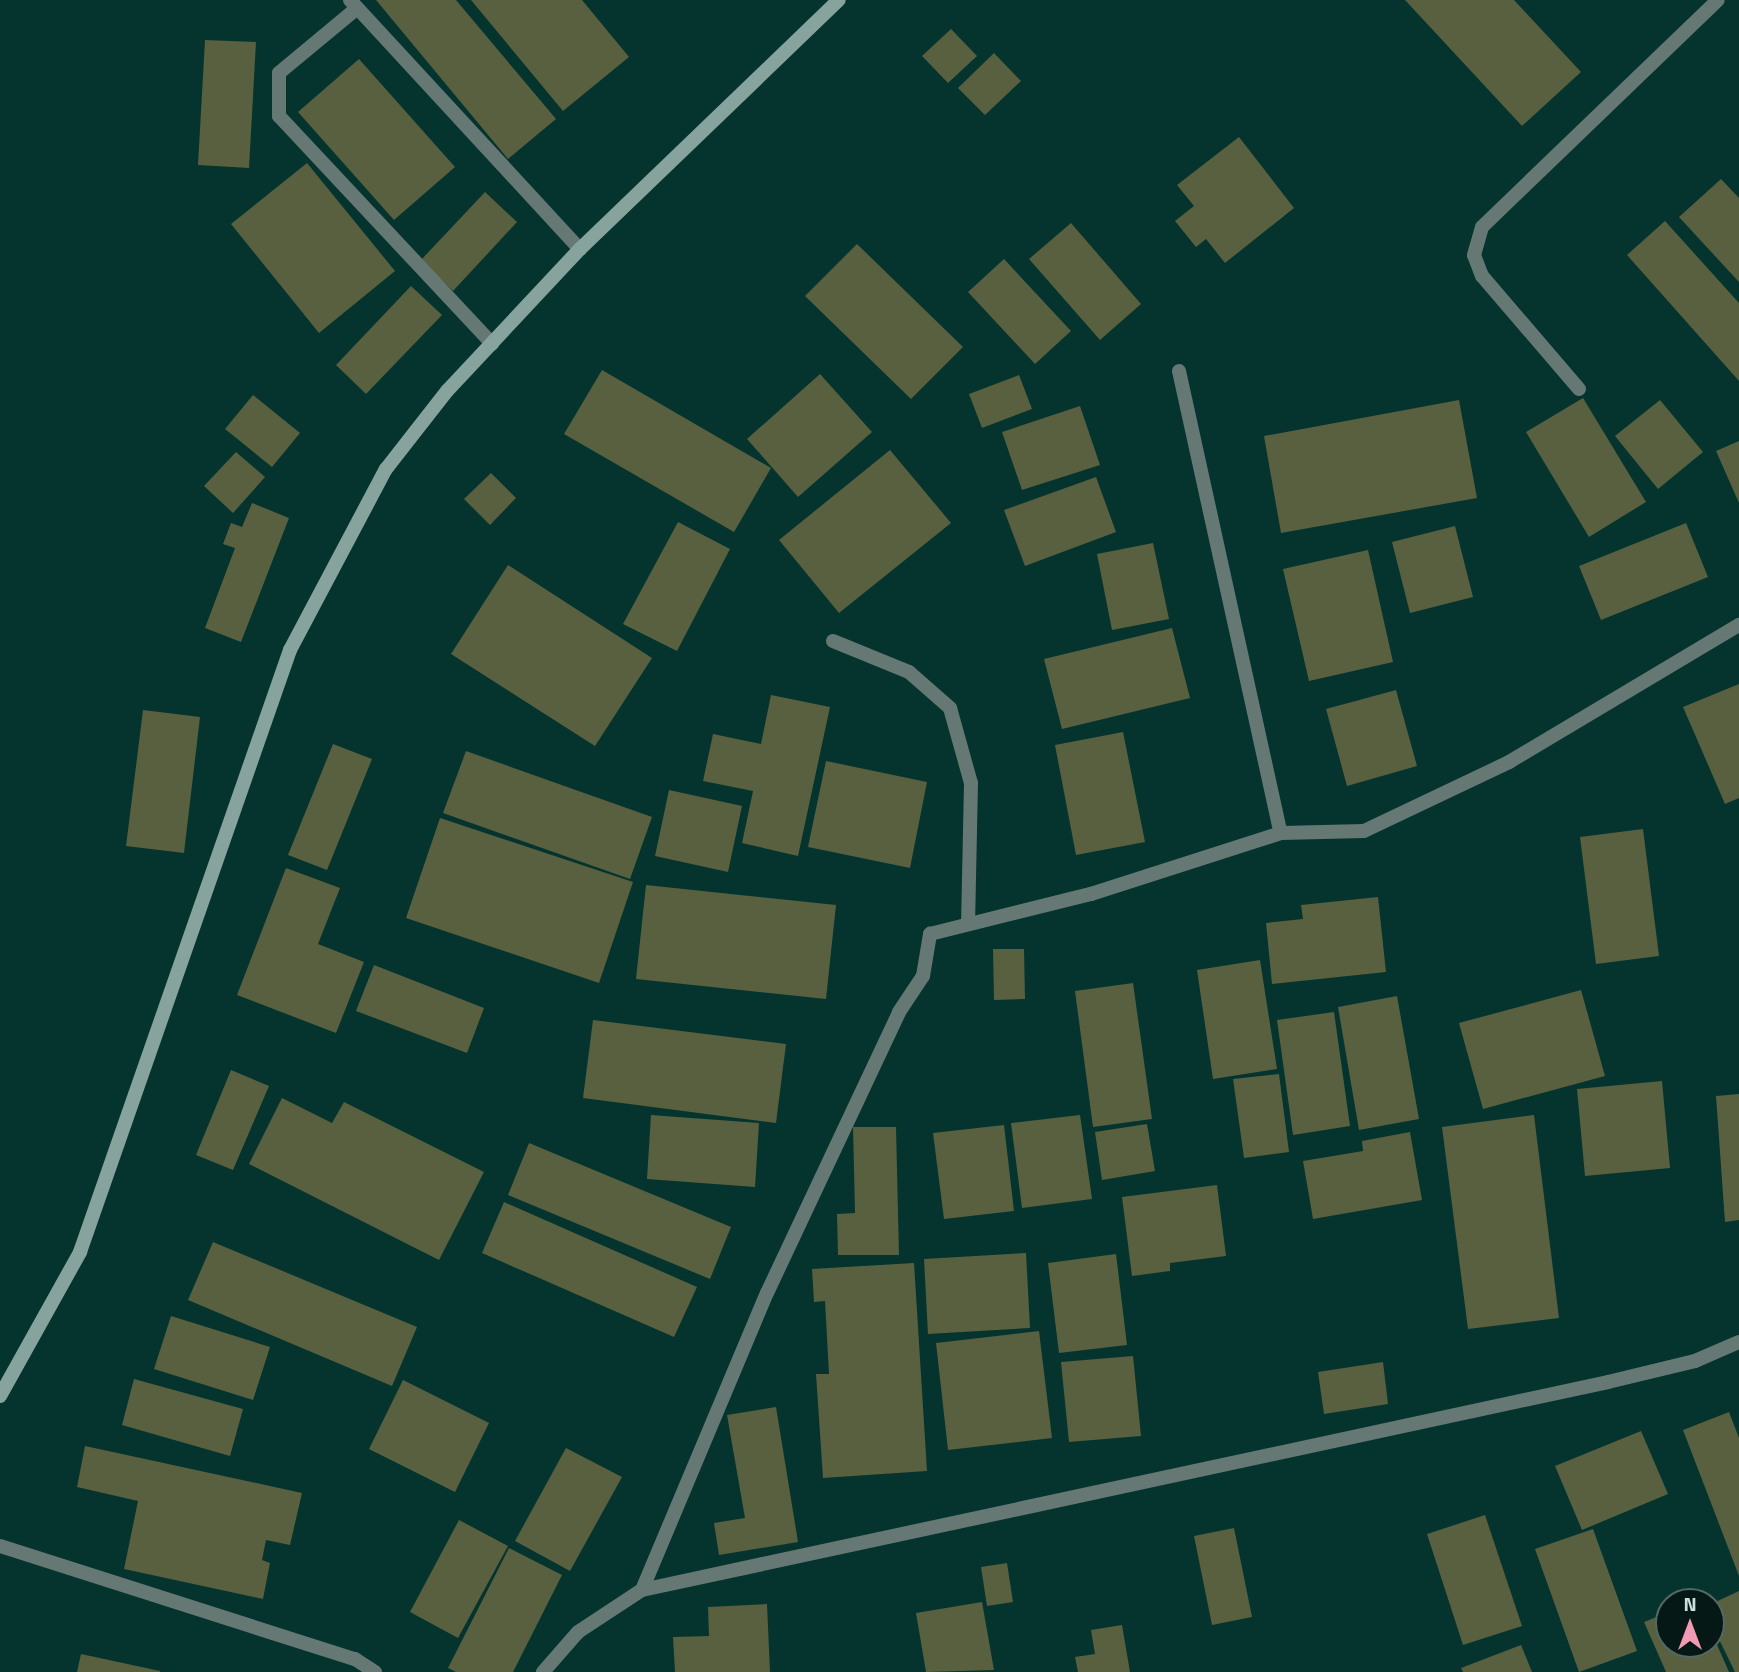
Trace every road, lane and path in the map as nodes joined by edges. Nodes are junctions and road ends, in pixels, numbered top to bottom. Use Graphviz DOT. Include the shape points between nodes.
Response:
graph roads {
  1 [pos="839,0"];
  2 [pos="1718,0"];
  3 [pos="353,5"];
  4 [pos="580,249"];
  5 [pos="492,344"];
  6 [pos="1179,371"];
  7 [pos="1579,389"];
  8 [pos="1739,625"];
  9 [pos="832,641"];
  10 [pos="1280,833"];
  11 [pos="968,924"];
  12 [pos="1739,1342"];
  13 [pos="0,1396"];
  14 [pos="0,1546"];
  15 [pos="642,1590"];
  16 [pos="375,1672"];
  17 [pos="543,1672"];
  1 -- 4 [label="street"];
  2 -- 7 [label="street" via="1482,227 1474,255 1482,275"];
  3 -- 4 [label="street"];
  3 -- 5 [label="street" via="279,73 279,116"];
  4 -- 5 [label="street"];
  5 -- 13 [label="street" via="386,469 290,650 80,1252"];
  6 -- 10 [label="street"];
  8 -- 10 [label="street" via="1509,762 1418,808 1364,831"];
  9 -- 11 [label="street" via="909,672 950,708 971,783"];
  10 -- 11 [label="street" via="1091,894"];
  11 -- 15 [label="street" via="930,934 923,976 898,1012 767,1293"];
  12 -- 15 [label="street" via="1608,1382"];
  14 -- 16 [label="street" via="355,1659"];
  15 -- 17 [label="street" via="578,1632"];
}
